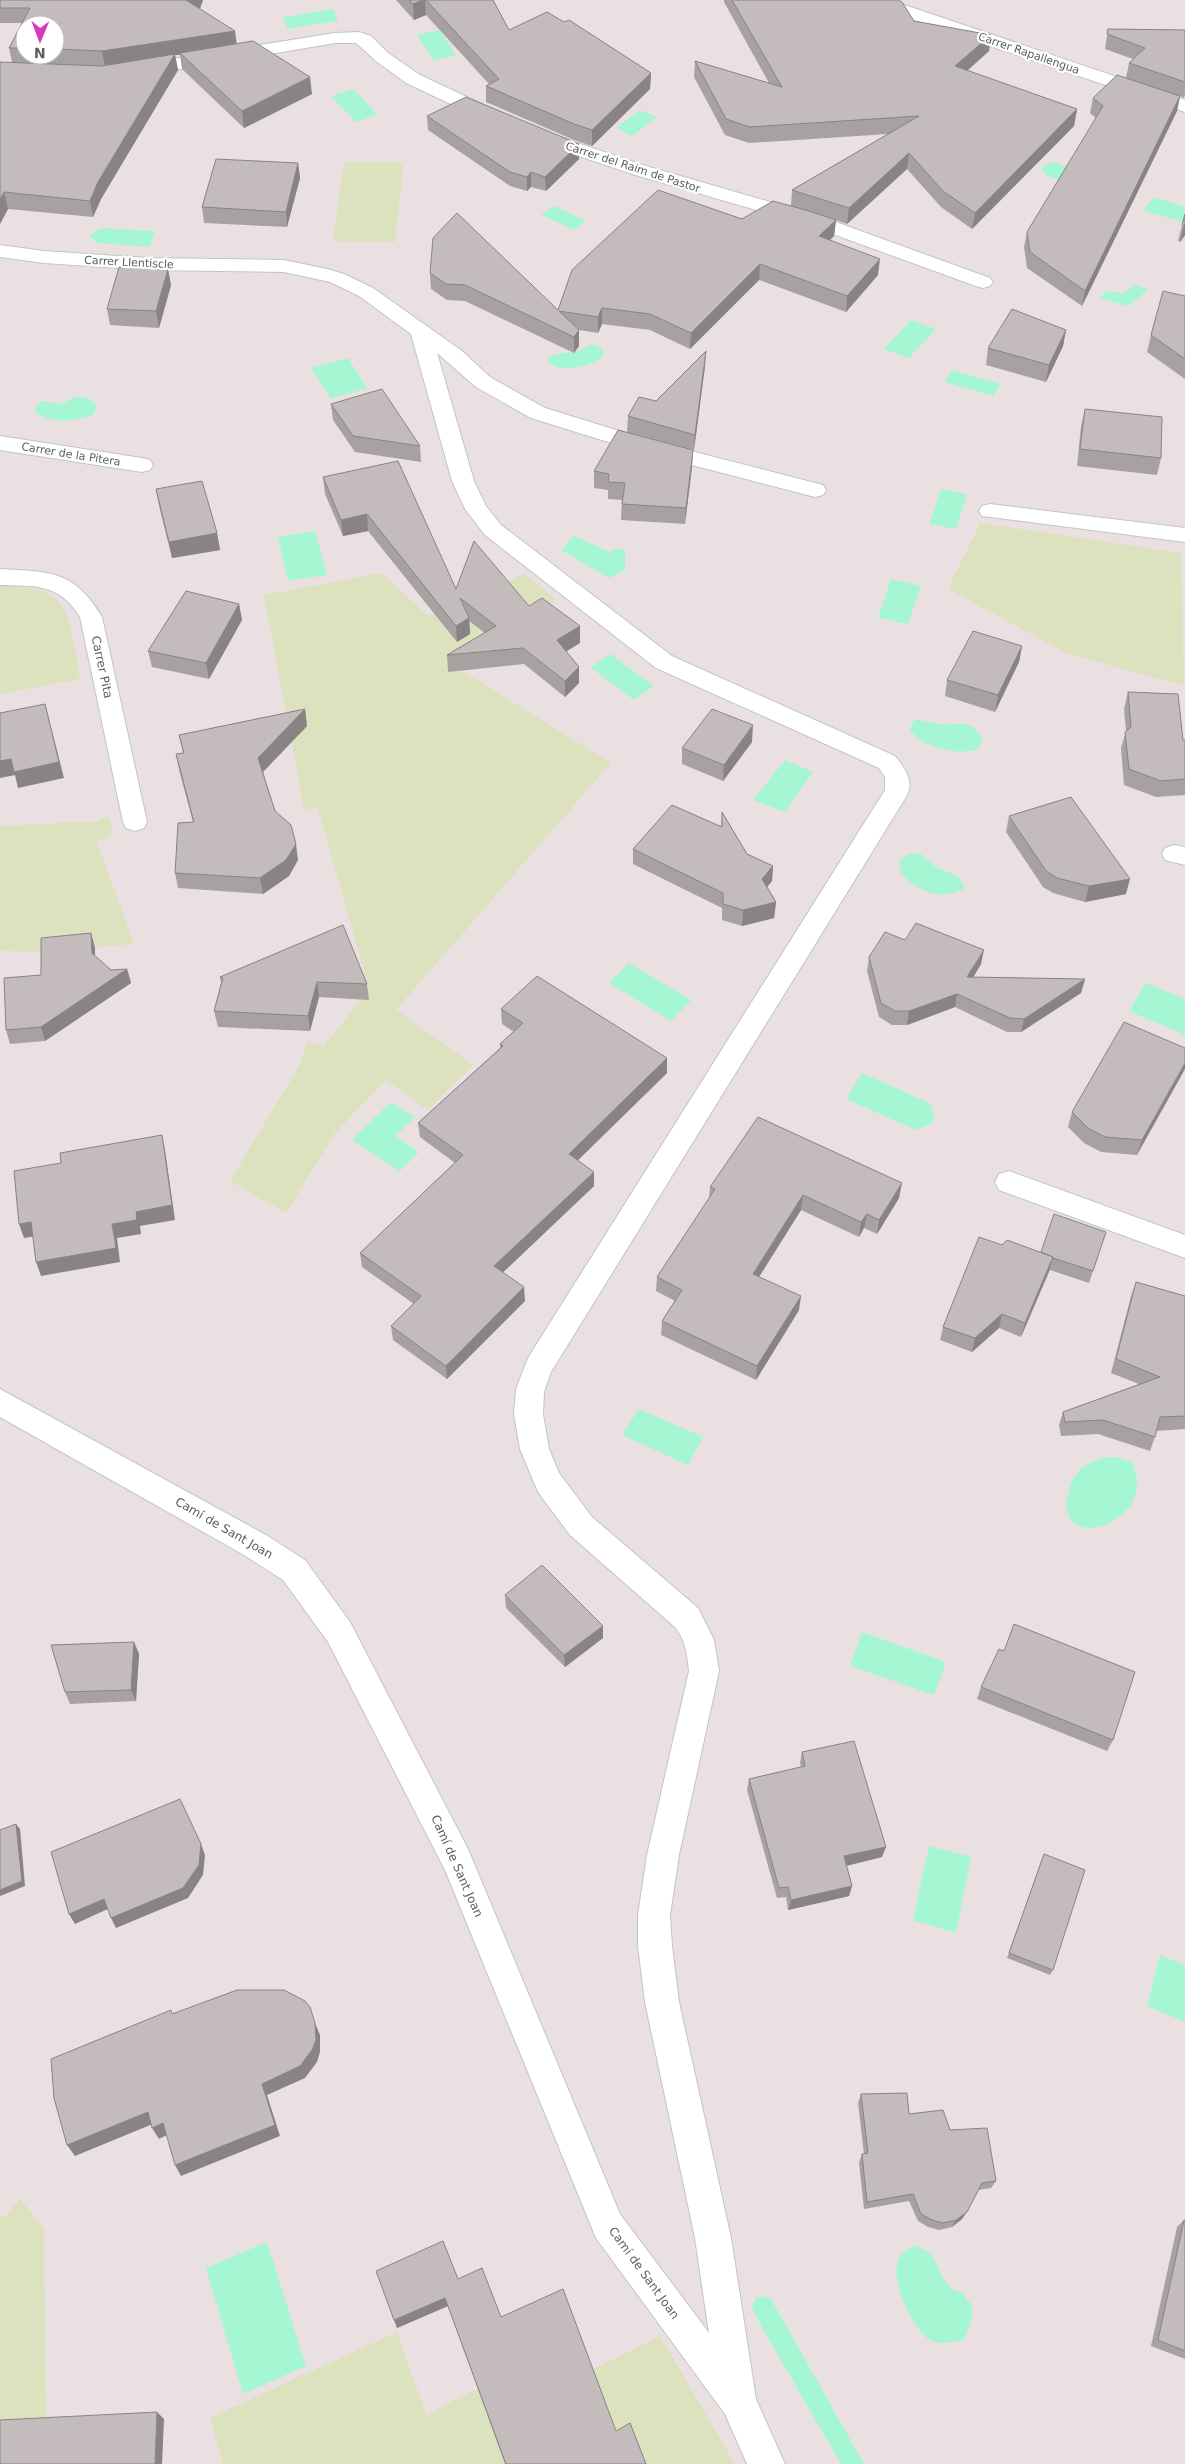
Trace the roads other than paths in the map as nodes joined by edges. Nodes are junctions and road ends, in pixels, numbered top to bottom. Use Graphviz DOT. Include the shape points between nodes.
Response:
graph roads {
  1 [pos="872,0"];
  2 [pos="123,72"];
  3 [pos="1185,106"];
  4 [pos="0,251"];
  5 [pos="983,282"];
  6 [pos="421,333"];
  7 [pos="0,443"];
  8 [pos="142,465"];
  9 [pos="815,490"];
  10 [pos="990,511"];
  11 [pos="1185,535"];
  12 [pos="0,577"];
  13 [pos="135,822"];
  14 [pos="1009,1182"];
  15 [pos="1185,1247"];
  16 [pos="0,1402"];
  17 [pos="738,2401"];
  18 [pos="766,2464"];
  1 -- 3 [label="street, Carrer Rapallengua"];
  2 -- 5 [label="street, Carrer del Raim de Pastor" via="334,38 359,37 413,79 522,129 639,170 815,221"];
  4 -- 6 [label="street, Carrer Llentiscle" via="148,264 284,266 337,278 366,292"];
  6 -- 9 [label="street, Carrer Llentiscle" via="455,356 483,382 538,413 642,445"];
  6 -- 17 [label="street" via="463,481 476,509 493,530 664,662 887,762 897,776 897,791 538,1367 529,1395 533,1444 550,1485 582,1527 683,1612 704,1650 704,1671 662,1856 654,1915 655,1946 662,2002 714,2238"];
  7 -- 8 [label="street, Carrer de la Pitera"];
  10 -- 11 [label="street"];
  12 -- 13 [label="street, Carrer Pita" via="56,582 66,586 85,604 91,617"];
  14 -- 15 [label="street"];
  16 -- 17 [label="street, Camí de Sant Joan" via="255,1544 294,1570 315,1598 340,1632 457,1860 608,2226"];
  17 -- 18 [label="street, Camí de Sant Joan"];
}
